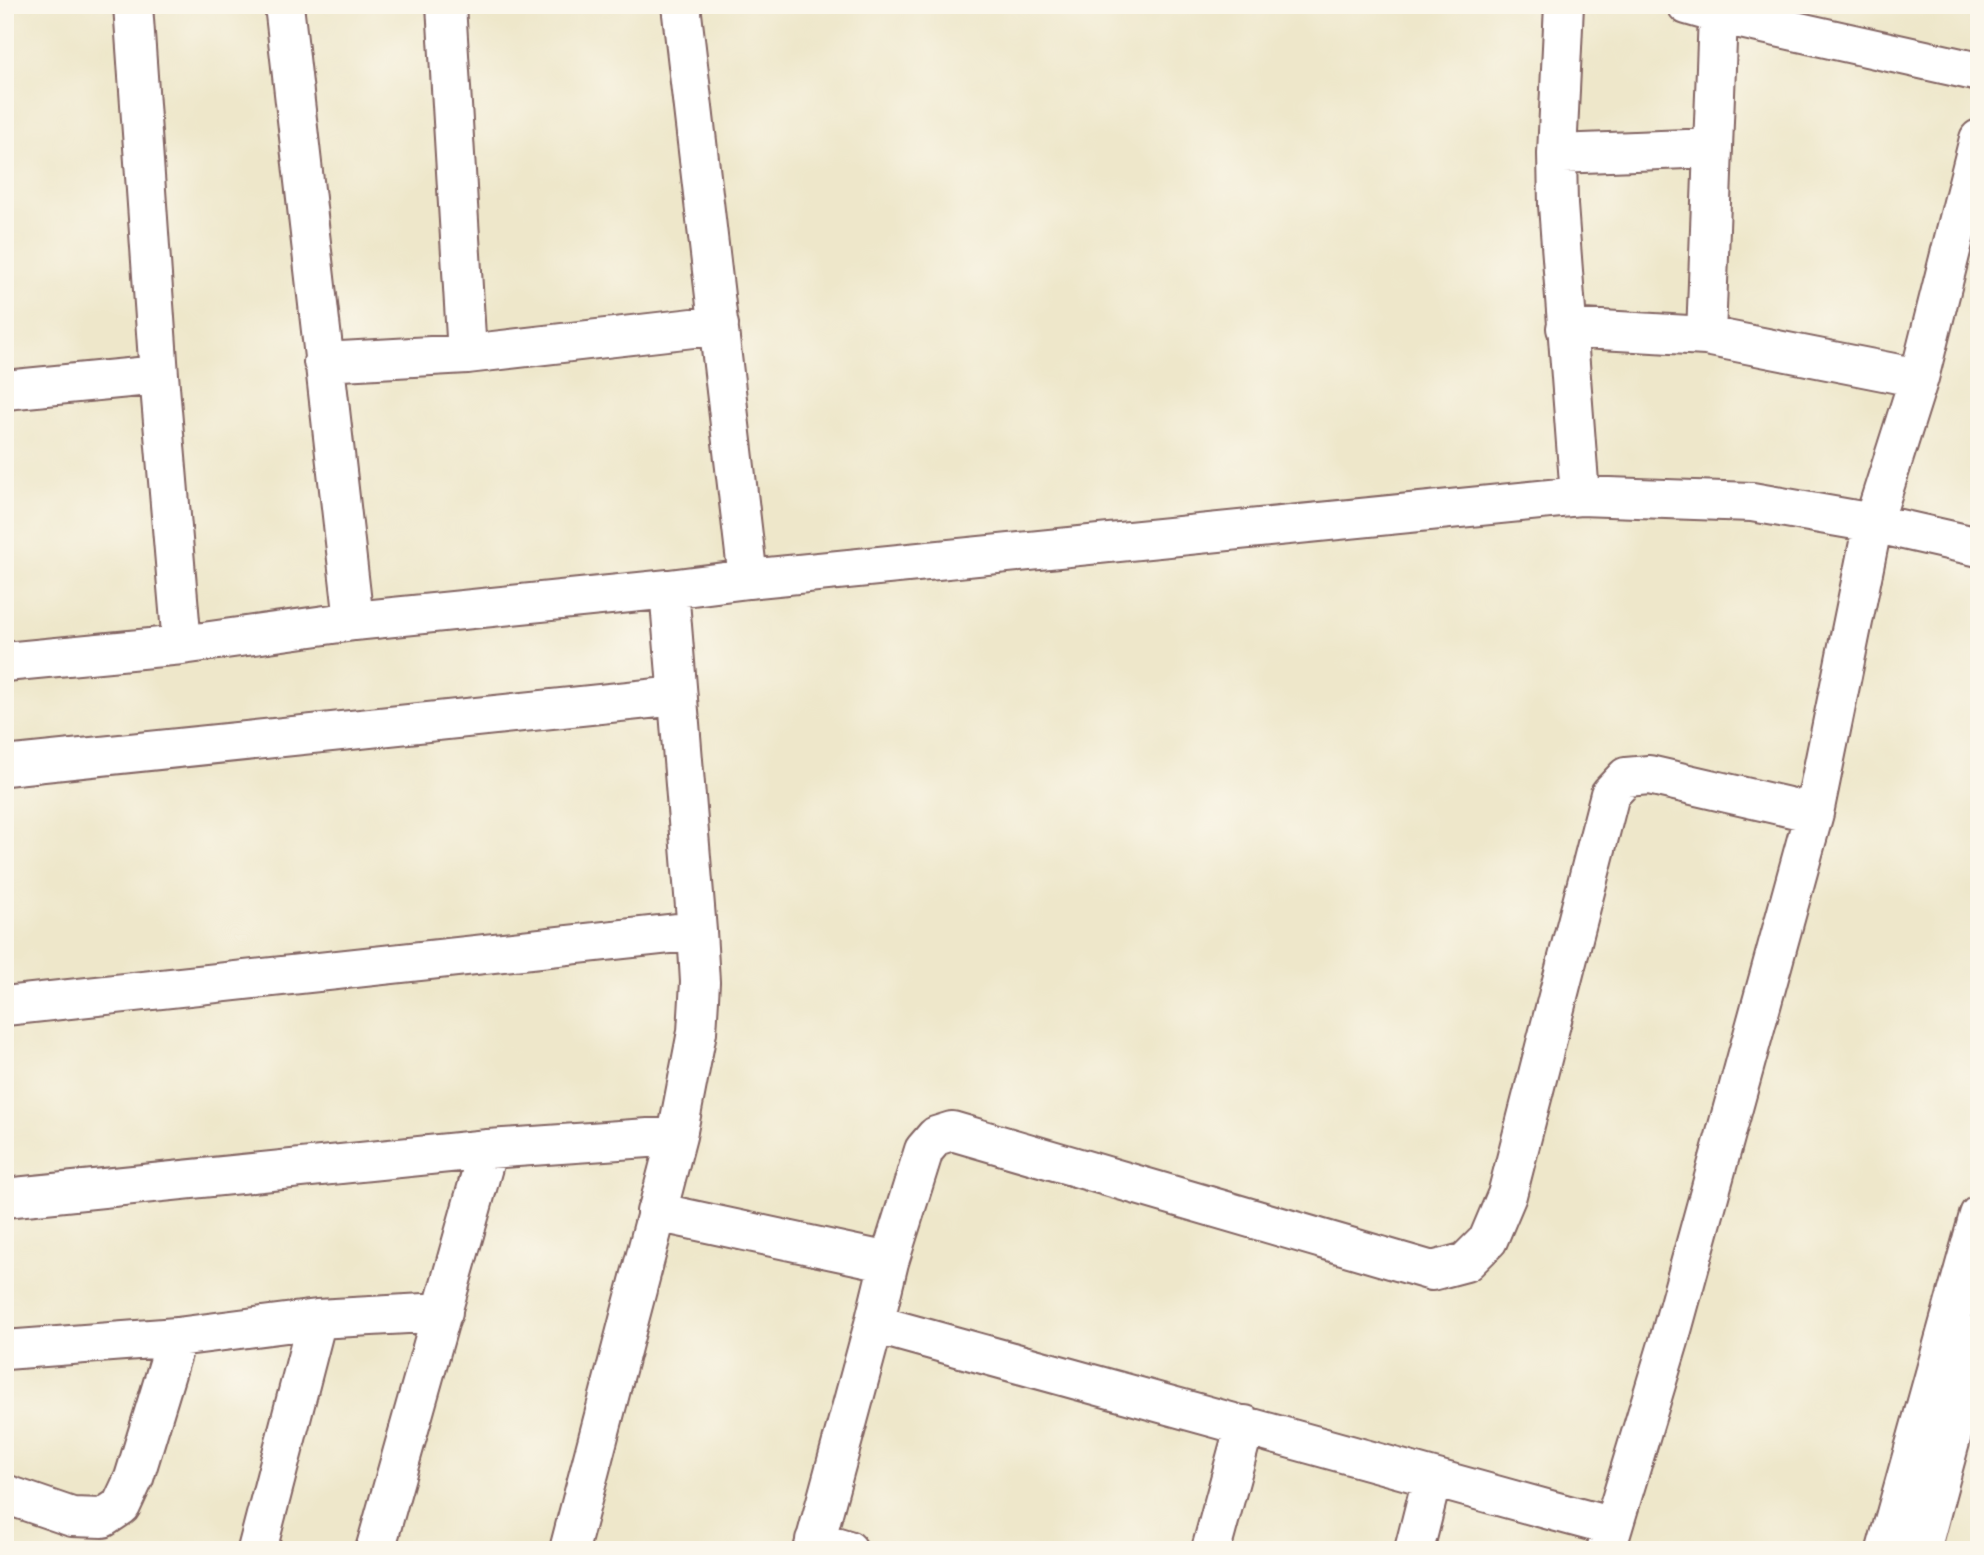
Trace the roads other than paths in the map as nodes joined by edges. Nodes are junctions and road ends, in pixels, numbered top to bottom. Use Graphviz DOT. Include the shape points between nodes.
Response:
graph roads {
  1 [pos="133,5"];
  2 [pos="284,5"];
  3 [pos="446,5"];
  4 [pos="681,5"];
  5 [pos="1564,5"];
  6 [pos="1702,10"];
  7 [pos="1979,72"];
  8 [pos="1979,139"];
  9 [pos="1713,148"];
  10 [pos="1557,154"];
  11 [pos="719,325"];
  12 [pos="1566,328"];
  13 [pos="1706,336"];
  14 [pos="467,354"];
  15 [pos="323,362"];
  16 [pos="159,375"];
  17 [pos="1919,378"];
  18 [pos="5,390"];
  19 [pos="1580,496"];
  20 [pos="1873,523"];
  21 [pos="1979,547"];
  22 [pos="748,579"];
  23 [pos="669,589"];
  24 [pos="354,621"];
  25 [pos="182,645"];
  26 [pos="5,662"];
  27 [pos="677,696"];
  28 [pos="5,765"];
  29 [pos="1814,813"];
  30 [pos="697,931"];
  31 [pos="5,1006"];
  32 [pos="677,1136"];
  33 [pos="488,1149"];
  34 [pos="5,1198"];
  35 [pos="656,1212"];
  36 [pos="1979,1215"];
  37 [pos="889,1262"];
  38 [pos="443,1312"];
  39 [pos="317,1319"];
  40 [pos="874,1324"];
  41 [pos="1979,1334"];
  42 [pos="177,1337"];
  43 [pos="5,1350"];
  44 [pos="1245,1426"];
  45 [pos="1432,1479"];
  46 [pos="5,1494"];
  47 [pos="1609,1538"];
  48 [pos="825,1547"];
  49 [pos="257,1550"];
  50 [pos="375,1550"];
  51 [pos="569,1550"];
  52 [pos="1211,1550"];
  53 [pos="1414,1550"];
  54 [pos="1886,1550"];
  55 [pos="1921,1550"];
  1 -- 16 [label="street"];
  2 -- 15 [label="street"];
  3 -- 14 [label="street"];
  4 -- 11 [label="street"];
  5 -- 10 [label="street"];
  6 -- 7 [label="street"];
  6 -- 9 [label="street"];
  8 -- 17 [label="street"];
  9 -- 10 [label="street"];
  9 -- 13 [label="street"];
  10 -- 12 [label="street"];
  11 -- 14 [label="street"];
  11 -- 22 [label="street"];
  12 -- 13 [label="street"];
  12 -- 19 [label="street"];
  13 -- 17 [label="street"];
  14 -- 15 [label="street"];
  15 -- 24 [label="street"];
  16 -- 18 [label="street"];
  16 -- 25 [label="street"];
  17 -- 20 [label="street"];
  19 -- 20 [label="street" via="1752,502"];
  19 -- 22 [label="street"];
  20 -- 21 [label="street"];
  20 -- 29 [label="street"];
  22 -- 23 [label="street"];
  23 -- 24 [label="street"];
  23 -- 27 [label="street"];
  24 -- 25 [label="street"];
  25 -- 26 [label="street"];
  27 -- 28 [label="street"];
  27 -- 30 [label="street"];
  29 -- 37 [label="street" via="1650,775 1626,777 1610,794 1507,1195 1488,1240 1466,1262 1432,1271 952,1131 936,1136 924,1150"];
  29 -- 47 [label="street"];
  30 -- 31 [label="street"];
  30 -- 32 [label="street" via="700,982 696,1032"];
  32 -- 33 [label="street"];
  32 -- 35 [label="street"];
  33 -- 34 [label="street"];
  33 -- 38 [label="street"];
  35 -- 37 [label="street"];
  35 -- 51 [label="street"];
  36 -- 54 [label="street"];
  37 -- 40 [label="street"];
  38 -- 39 [label="street"];
  38 -- 50 [label="street"];
  39 -- 42 [label="street"];
  39 -- 49 [label="street"];
  40 -- 44 [label="street"];
  40 -- 48 [label="street"];
  41 -- 55 [label="street"];
  42 -- 43 [label="street"];
  42 -- 46 [label="street" via="134,1478 121,1506 103,1518 72,1517"];
  44 -- 45 [label="street"];
  44 -- 52 [label="street"];
  45 -- 47 [label="street"];
  45 -- 53 [label="street"];
}
